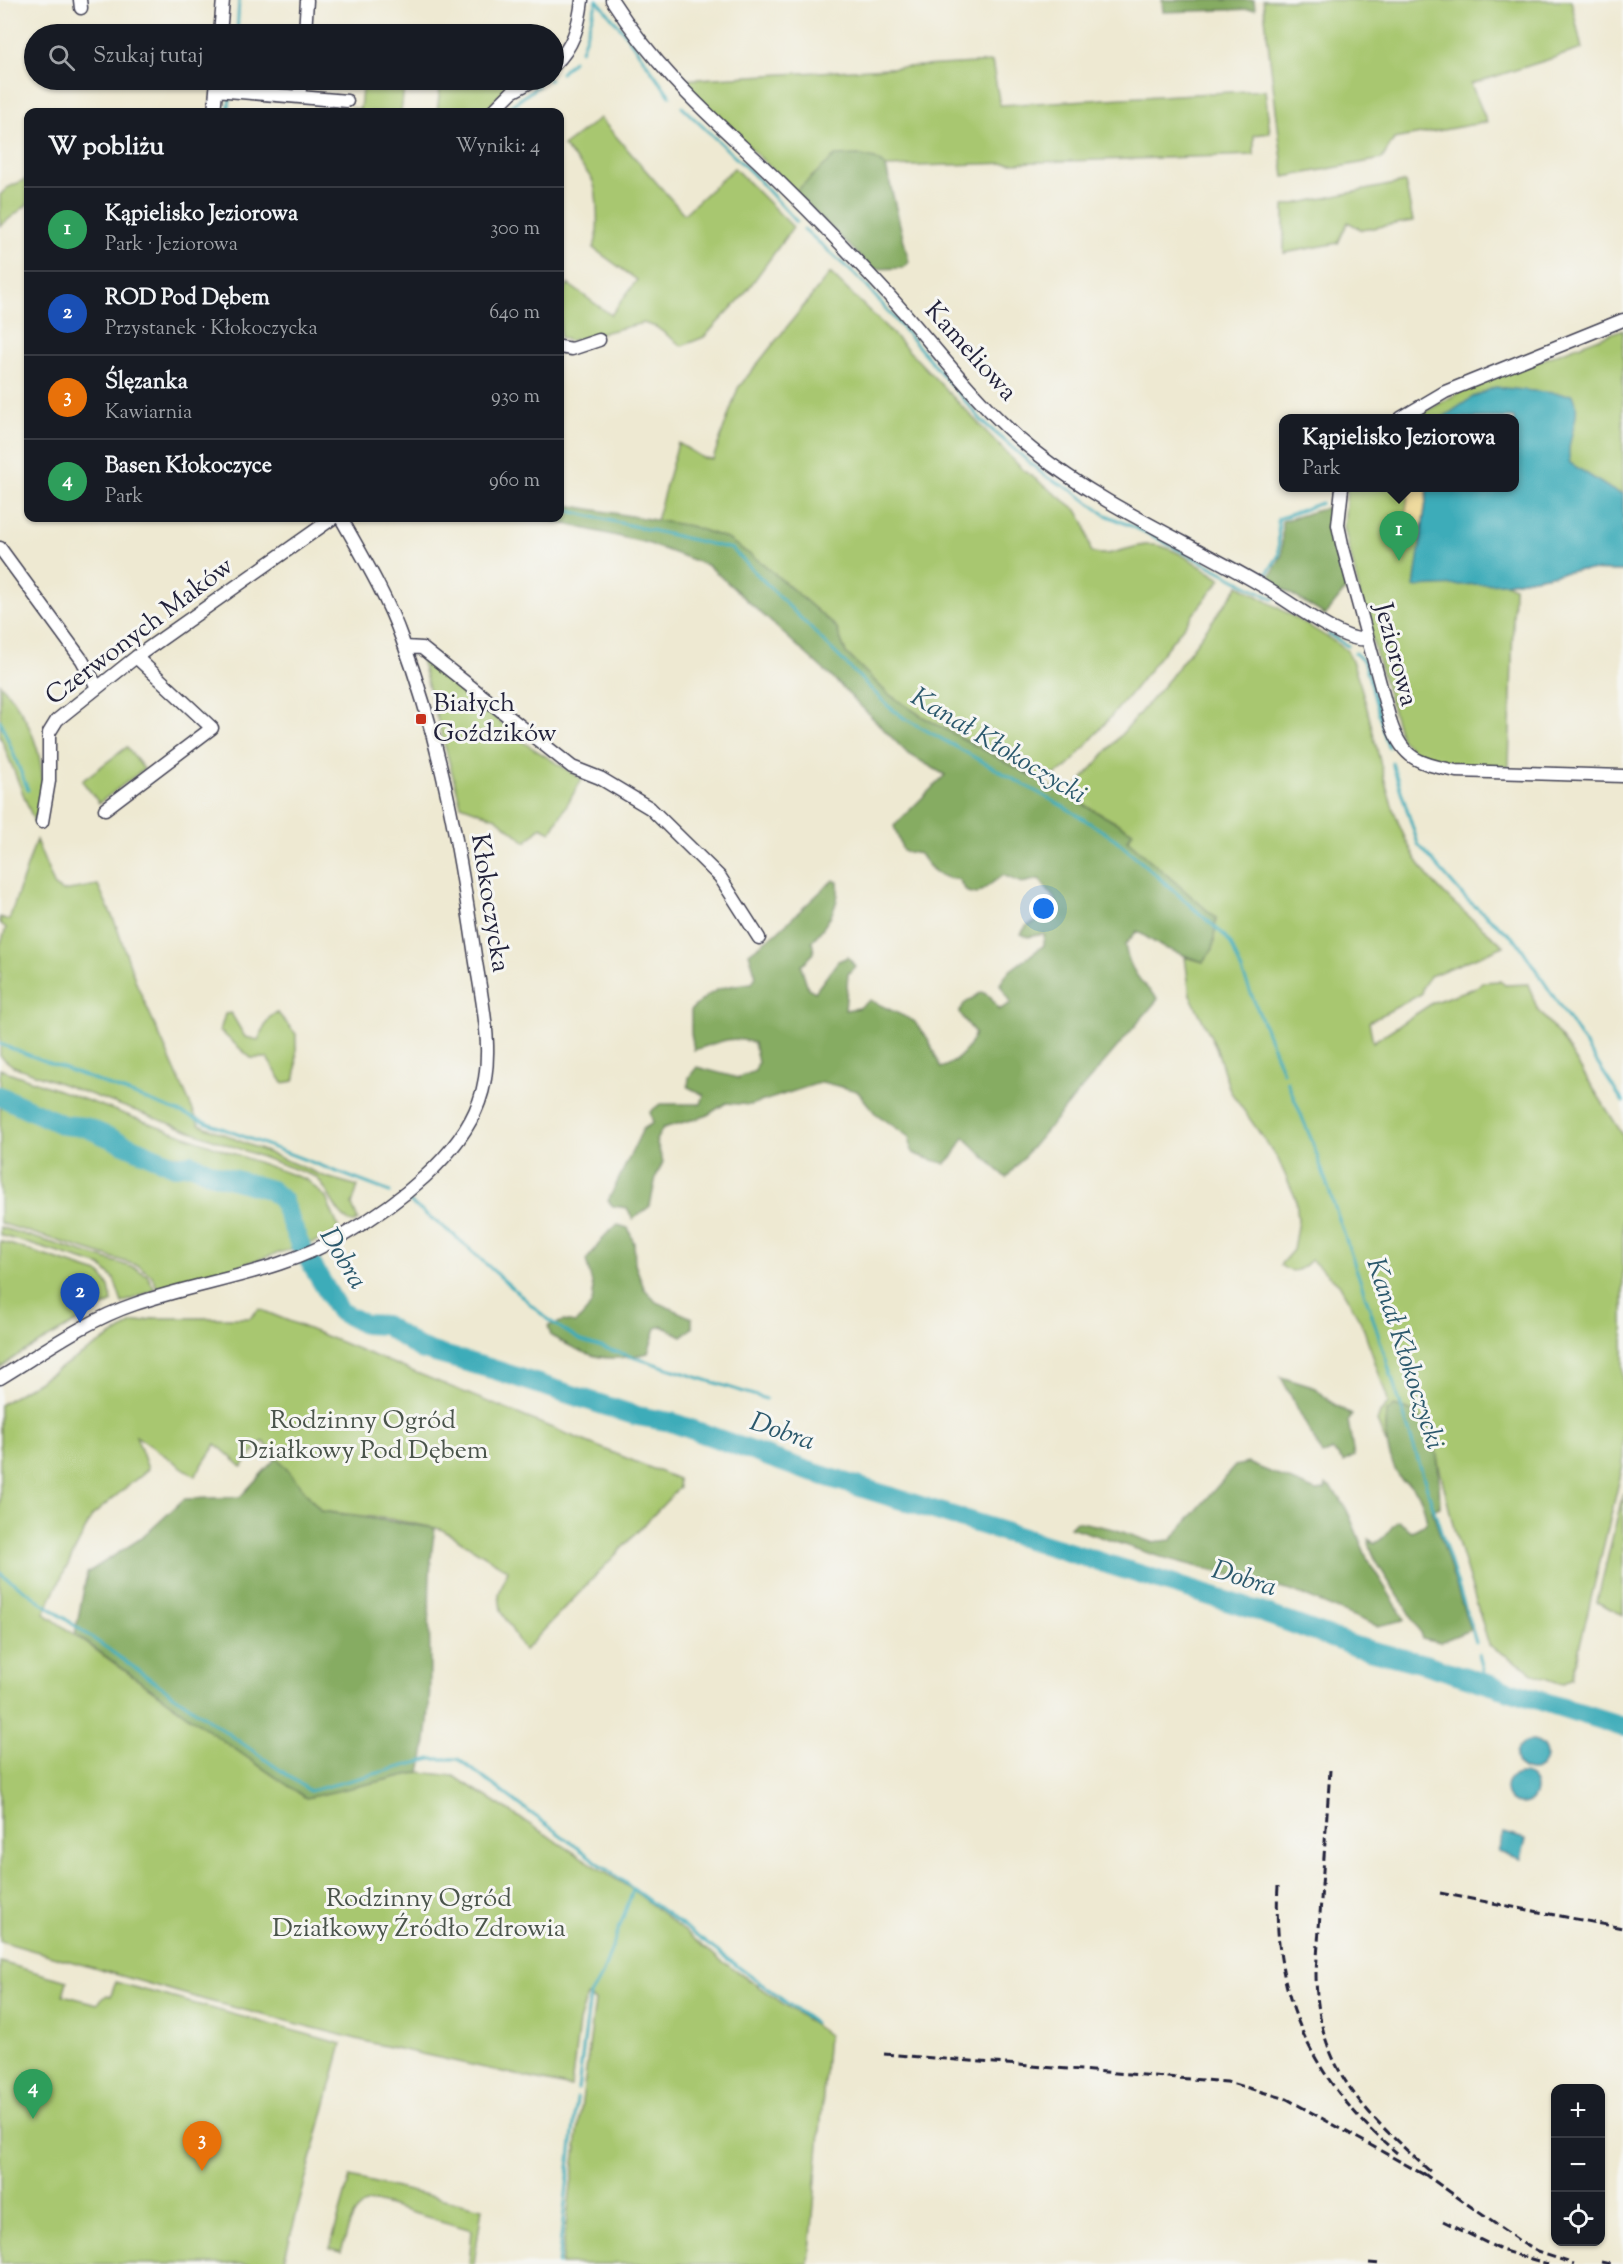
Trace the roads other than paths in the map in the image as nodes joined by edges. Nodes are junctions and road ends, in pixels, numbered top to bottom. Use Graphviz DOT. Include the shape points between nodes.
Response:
graph roads {
  1 [pos="223,0"];
  2 [pos="307,0"];
  3 [pos="582,0"];
  4 [pos="612,0"];
  5 [pos="221,24"];
  6 [pos="306,24"];
  7 [pos="564,54"];
  8 [pos="216,90"];
  9 [pos="251,90"];
  10 [pos="300,90"];
  11 [pos="516,90"];
  12 [pos="299,97"];
  13 [pos="347,100"];
  14 [pos="214,108"];
  15 [pos="496,108"];
  16 [pos="1623,320"];
  17 [pos="599,340"];
  18 [pos="564,348"];
  19 [pos="1408,414"];
  20 [pos="1342,492"];
  21 [pos="327,522"];
  22 [pos="343,522"];
  23 [pos="0,548"];
  24 [pos="1367,639"];
  25 [pos="405,647"];
  26 [pos="136,657"];
  27 [pos="97,687"];
  28 [pos="1623,776"];
  29 [pos="105,809"];
  30 [pos="42,822"];
  31 [pos="759,938"];
  32 [pos="0,1378"];
  1 -- 5 [label="street"];
  2 -- 6 [label="street"];
  3 -- 7 [label="street" via="574,38"];
  4 -- 24 [label="street, Kameliowa" via="641,42 685,93 810,213 1002,423 1034,452 1103,497 1327,625 1354,639"];
  8 -- 14 [label="street"];
  9 -- 12 [label="street"];
  10 -- 12 [label="street"];
  11 -- 15 [label="street"];
  12 -- 13 [label="street"];
  16 -- 19 [label="street" via="1445,392"];
  17 -- 18 [label="street" via="572,349"];
  20 -- 24 [label="street, Jeziorowa" via="1338,525"];
  21 -- 26 [label="street, Czerwonych Maków"];
  22 -- 25 [label="street, Kłokoczycka"];
  23 -- 27 [label="street" via="82,660"];
  24 -- 28 [label="street, Jeziorowa" via="1391,724 1401,749 1410,756 1456,771"];
  25 -- 31 [label="street" via="422,648 573,767 650,808 720,877"];
  25 -- 32 [label="street, Kłokoczycka" via="452,808 485,1023 485,1080 471,1122 457,1145 382,1209 325,1246 294,1261 120,1310"];
  26 -- 27 [label="street, Czerwonych Maków"];
  26 -- 29 [label="street" via="212,728"];
  27 -- 30 [label="street, Czerwonych Maków" via="53,725 49,733 49,781"];
}
